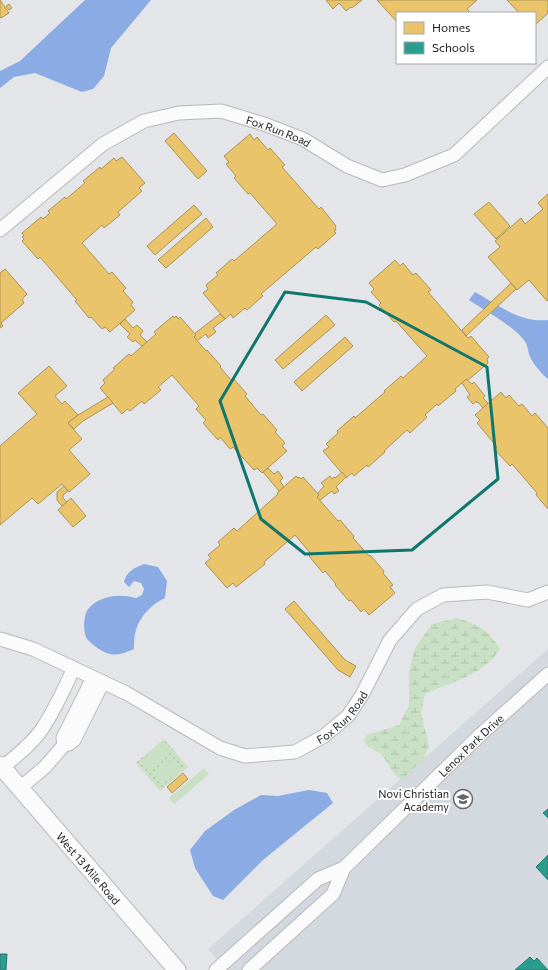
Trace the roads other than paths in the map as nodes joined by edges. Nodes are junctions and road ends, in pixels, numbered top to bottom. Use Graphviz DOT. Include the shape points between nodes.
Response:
graph roads {
  1 [pos="548,68"];
  2 [pos="0,230"];
  3 [pos="548,592"];
  4 [pos="0,639"];
  5 [pos="74,668"];
  6 [pos="548,674"];
  7 [pos="98,680"];
  8 [pos="1,767"];
  9 [pos="20,788"];
  10 [pos="344,868"];
  11 [pos="257,934"];
  12 [pos="271,950"];
  13 [pos="177,970"];
  14 [pos="216,970"];
  15 [pos="249,970"];
  1 -- 2 [label="street, Fox Run Road" via="454,155 405,175 382,180 347,166 303,139 221,111 179,114 144,122 103,144"];
  3 -- 7 [label="street, Fox Run Road" via="528,600 487,592 443,595 417,609 390,640 362,695 348,716 324,736 295,752 245,756 220,748"];
  4 -- 5 [label="street, Fox Run Road" via="33,649"];
  5 -- 7 [label="street, Fox Run Road"];
  5 -- 8 [label="street" via="42,730"];
  6 -- 10 [label="street, Lenox Park Drive" via="480,735"];
  7 -- 9 [label="street" via="74,740 64,745 45,767"];
  8 -- 9 [label="street, West 13 Mile Road"];
  9 -- 13 [label="street, West 13 Mile Road"];
  10 -- 11 [label="street, Lenox Park Drive" via="318,879"];
  10 -- 12 [label="street, Lenox Park Drive" via="333,894"];
  11 -- 12 [label="street"];
  11 -- 14 [label="street, Lenox Park Drive"];
  12 -- 15 [label="street, Lenox Park Drive"];
}
